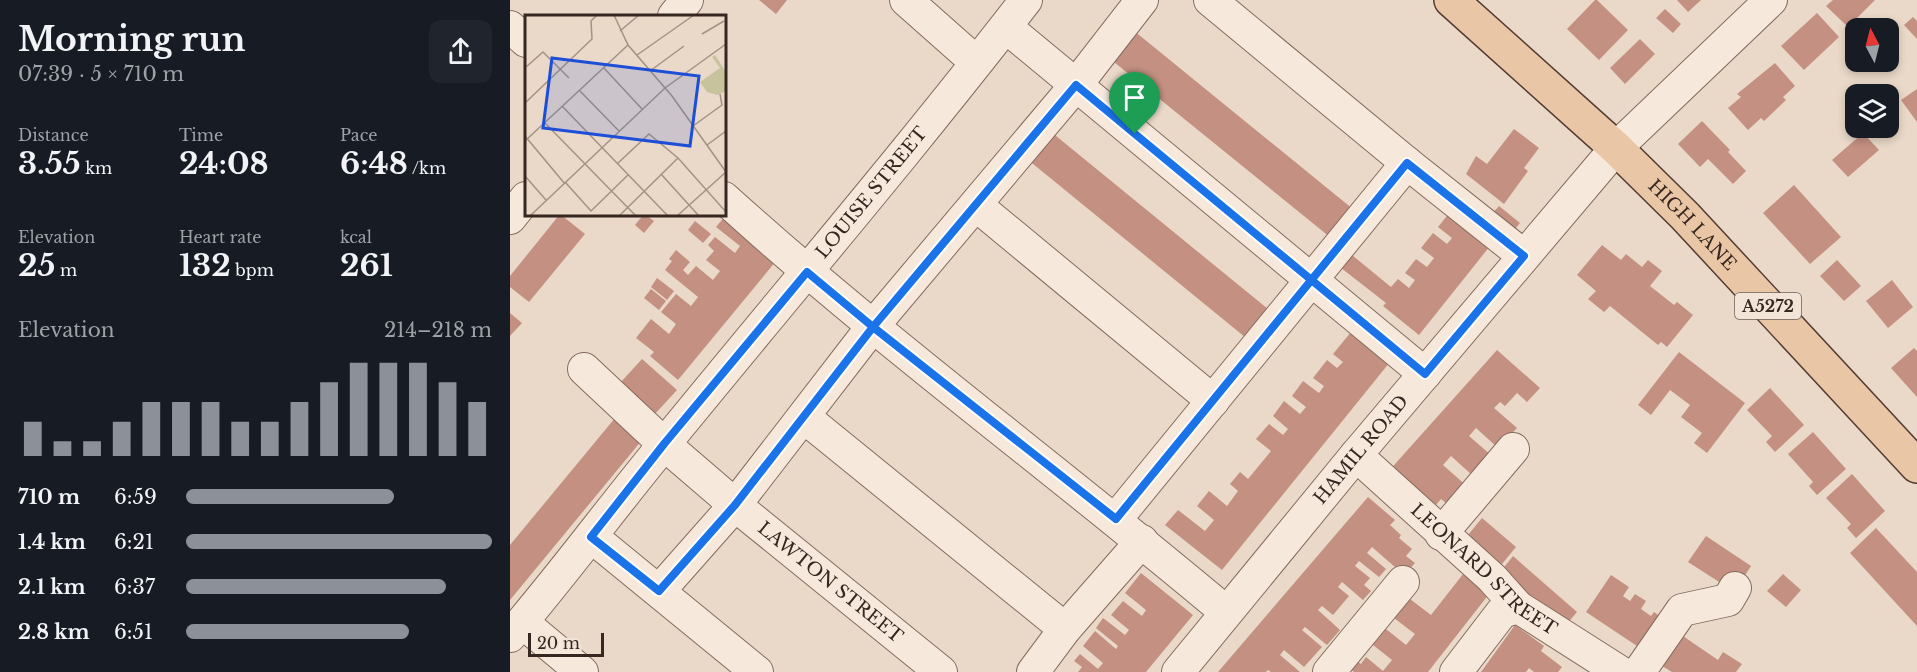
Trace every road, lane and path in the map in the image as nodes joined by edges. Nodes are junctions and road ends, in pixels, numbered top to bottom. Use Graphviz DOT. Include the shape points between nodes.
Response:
graph roads {
  1 [pos="687,0"];
  2 [pos="906,0"];
  3 [pos="1026,0"];
  4 [pos="1142,0"];
  5 [pos="1210,0"];
  6 [pos="1771,0"];
  7 [pos="1457,2"];
  8 [pos="675,15"];
  9 [pos="510,27"];
  10 [pos="1005,27"];
  11 [pos="525,40"];
  12 [pos="976,62"];
  13 [pos="1076,85"];
  14 [pos="1616,148"];
  15 [pos="1407,163"];
  16 [pos="525,199"];
  17 [pos="726,200"];
  18 [pos="976,205"];
  19 [pos="510,218"];
  20 [pos="1524,256"];
  21 [pos="807,272"];
  22 [pos="1312,281"];
  23 [pos="873,327"];
  24 [pos="584,369"];
  25 [pos="1425,374"];
  26 [pos="1213,401"];
  27 [pos="804,417"];
  28 [pos="664,444"];
  29 [pos="1513,449"];
  30 [pos="1356,455"];
  31 [pos="1917,466"];
  32 [pos="735,505"];
  33 [pos="1116,519"];
  34 [pos="1441,534"];
  35 [pos="591,537"];
  36 [pos="1142,541"];
  37 [pos="1403,582"];
  38 [pos="1735,588"];
  39 [pos="659,591"];
  40 [pos="1518,607"];
  41 [pos="1226,612"];
  42 [pos="516,629"];
  43 [pos="1065,629"];
  44 [pos="1581,662"];
  45 [pos="1189,668"];
  46 [pos="582,672"];
  47 [pos="757,672"];
  48 [pos="941,672"];
  49 [pos="1033,672"];
  50 [pos="1329,672"];
  51 [pos="1456,672"];
  52 [pos="1620,672"];
  53 [pos="1639,672"];
  1 -- 8 [label="street"];
  2 -- 12 [label="street"];
  3 -- 10 [label="street, LOUISE STREET"];
  4 -- 13 [label="street"];
  5 -- 15 [label="street"];
  6 -- 14 [label="street, HAMIL ROAD"];
  7 -- 14 [label="main road, HIGH LANE / A5272"];
  9 -- 11 [label="street"];
  10 -- 12 [label="street, LOUISE STREET"];
  10 -- 13 [label="street"];
  12 -- 21 [label="street, LOUISE STREET"];
  13 -- 18 [label="street"];
  13 -- 22 [label="street"];
  14 -- 20 [label="street, HAMIL ROAD"];
  14 -- 31 [label="main road, HIGH LANE / A5272" via="1685,216"];
  15 -- 20 [label="street"];
  15 -- 22 [label="street"];
  16 -- 19 [label="street"];
  17 -- 21 [label="street"];
  18 -- 23 [label="street"];
  18 -- 26 [label="street"];
  20 -- 25 [label="street, HAMIL ROAD"];
  21 -- 23 [label="street"];
  21 -- 28 [label="street, LOUISE STREET"];
  22 -- 25 [label="street"];
  22 -- 26 [label="street"];
  23 -- 27 [label="street"];
  23 -- 33 [label="street"];
  24 -- 28 [label="street, LAWTON STREET"];
  25 -- 30 [label="street, HAMIL ROAD"];
  26 -- 33 [label="street"];
  27 -- 32 [label="street"];
  27 -- 43 [label="street"];
  28 -- 32 [label="street, LAWTON STREET"];
  28 -- 35 [label="street, LOUISE STREET"];
  29 -- 34 [label="street"];
  30 -- 34 [label="street, LEONARD STREET"];
  30 -- 41 [label="street, HAMIL ROAD"];
  32 -- 39 [label="street"];
  32 -- 48 [label="street, LAWTON STREET"];
  33 -- 36 [label="street"];
  34 -- 40 [label="street, LEONARD STREET" via="1492,578"];
  35 -- 39 [label="street"];
  35 -- 42 [label="street, LOUISE STREET"];
  36 -- 41 [label="street"];
  36 -- 43 [label="street"];
  37 -- 50 [label="street"];
  38 -- 53 [label="street" via="1728,600 1682,610"];
  39 -- 47 [label="street"];
  40 -- 44 [label="street, LEONARD STREET"];
  40 -- 51 [label="street" via="1502,612"];
  41 -- 45 [label="street, HAMIL ROAD"];
  42 -- 46 [label="street"];
  43 -- 49 [label="street"];
  44 -- 52 [label="street, LEONARD STREET"];
}
